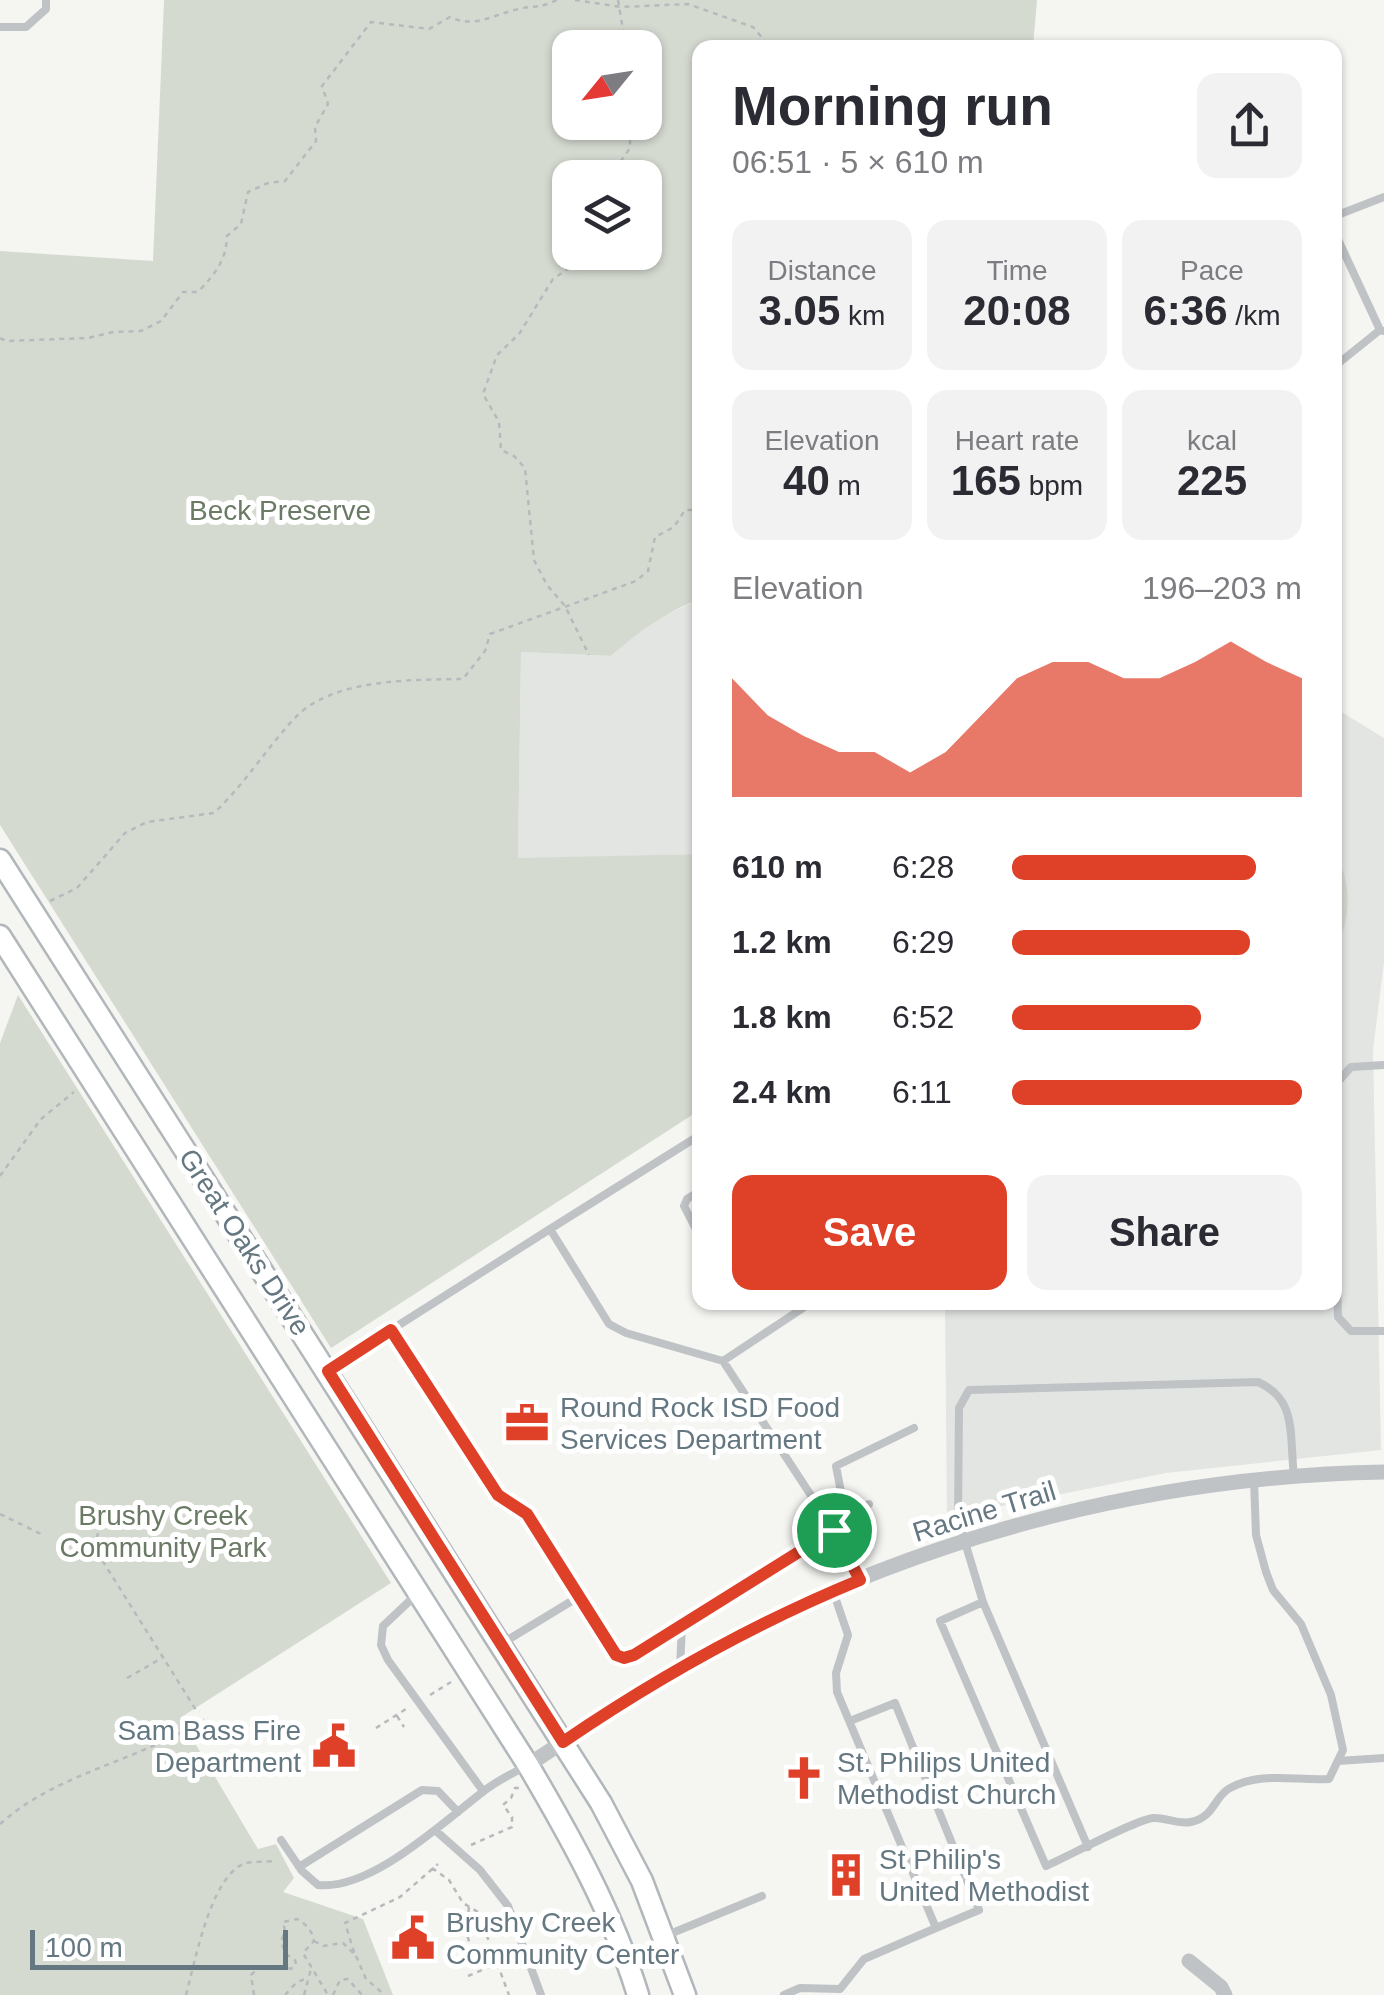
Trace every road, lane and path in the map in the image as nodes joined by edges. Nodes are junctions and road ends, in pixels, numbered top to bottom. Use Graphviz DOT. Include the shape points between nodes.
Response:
graph roads {
  1 [pos="46,0"];
  2 [pos="557,0"];
  3 [pos="575,0"];
  4 [pos="618,0"];
  5 [pos="621,6"];
  6 [pos="0,26"];
  7 [pos="624,30"];
  8 [pos="764,40"];
  9 [pos="1384,197"];
  10 [pos="1342,213"];
  11 [pos="1342,247"];
  12 [pos="566,270"];
  13 [pos="1382,330"];
  14 [pos="0,338"];
  15 [pos="1342,361"];
  16 [pos="692,510"];
  17 [pos="565,606"];
  18 [pos="589,655"];
  19 [pos="0,860"];
  20 [pos="44,905"];
  21 [pos="0,936"];
  22 [pos="1384,1065"];
  23 [pos="1342,1077"];
  24 [pos="80,1087"];
  25 [pos="692,1141"];
  26 [pos="0,1176"];
  27 [pos="692,1197"];
  28 [pos="692,1222"];
  29 [pos="550,1229"];
  30 [pos="799,1310"];
  31 [pos="1338,1310"];
  32 [pos="391,1330"];
  33 [pos="1384,1331"];
  34 [pos="722,1361"];
  35 [pos="328,1371"];
  36 [pos="914,1428"];
  37 [pos="1384,1472"];
  38 [pos="1294,1476"];
  39 [pos="1254,1480"];
  40 [pos="841,1492"];
  41 [pos="816,1504"];
  42 [pos="870,1504"];
  43 [pos="0,1514"];
  44 [pos="834,1530"];
  45 [pos="98,1533"];
  46 [pos="40,1534"];
  47 [pos="964,1541"];
  48 [pos="860,1580"];
  49 [pos="833,1591"];
  50 [pos="417,1594"];
  51 [pos="580,1596"];
  52 [pos="983,1602"];
  53 [pos="135,1613"];
  54 [pos="127,1618"];
  55 [pos="682,1625"];
  56 [pos="501,1644"];
  57 [pos="163,1657"];
  58 [pos="680,1668"];
  59 [pos="127,1678"];
  60 [pos="457,1679"];
  61 [pos="430,1695"];
  62 [pos="407,1708"];
  63 [pos="200,1712"];
  64 [pos="396,1714"];
  65 [pos="204,1719"];
  66 [pos="850,1721"];
  67 [pos="404,1727"];
  68 [pos="376,1728"];
  69 [pos="563,1742"];
  70 [pos="1384,1758"];
  71 [pos="1338,1761"];
  72 [pos="528,1765"];
  73 [pos="523,1788"];
  74 [pos="483,1791"];
  75 [pos="458,1812"];
  76 [pos="0,1824"];
  77 [pos="436,1831"];
  78 [pos="281,1840"];
  79 [pos="1088,1847"];
  80 [pos="465,1848"];
  81 [pos="276,1861"];
  82 [pos="438,1864"];
  83 [pos="299,1867"];
  84 [pos="432,1868"];
  85 [pos="390,1894"];
  86 [pos="762,1896"];
  87 [pos="393,1901"];
  88 [pos="469,1906"];
  89 [pos="936,1928"];
  90 [pos="665,1936"];
  91 [pos="314,1941"];
  92 [pos="355,1955"];
  93 [pos="473,1955"];
  94 [pos="1188,1961"];
  95 [pos="498,1963"];
  96 [pos="312,1969"];
  97 [pos="468,1976"];
  98 [pos="308,1978"];
  99 [pos="186,1995"];
  100 [pos="254,1995"];
  101 [pos="284,1995"];
  102 [pos="304,1995"];
  103 [pos="331,1995"];
  104 [pos="362,1995"];
  105 [pos="385,1995"];
  106 [pos="509,1995"];
  107 [pos="541,1995"];
  108 [pos="638,1995"];
  109 [pos="685,1995"];
  110 [pos="784,1995"];
  111 [pos="1225,1995"];
  1 -- 6 [label="lane" via="46,9 26,28"];
  2 -- 14 [label="path" via="492,20 463,23 450,17 428,29 371,22 322,86 328,104 315,126 316,141 285,180 248,192 242,224 227,236 226,255 198,292 183,292 161,321 141,330"];
  3 -- 5 [label="path"];
  4 -- 5 [label="path"];
  5 -- 7 [label="path"];
  5 -- 8 [label="path" via="688,4 753,27"];
  9 -- 10 [label="lane"];
  11 -- 13 [label="lane"];
  12 -- 17 [label="path" via="552,279 519,334 497,355 483,394 499,422 501,450 525,468 534,560"];
  13 -- 15 [label="lane"];
  16 -- 17 [label="path" via="656,538 648,570 636,581"];
  17 -- 18 [label="path"];
  17 -- 20 [label="path" via="490,634 463,679 377,681 314,703 214,814 147,822 125,833 77,888"];
  19 -- 35 [label="street, Great Oaks Drive"];
  21 -- 50 [label="street, Great Oaks Drive"];
  22 -- 23 [label="lane" via="1351,1067"];
  24 -- 26 [label="path" via="41,1119"];
  25 -- 29 [label="lane"];
  27 -- 28 [label="lane" via="684,1206"];
  29 -- 32 [label="lane"];
  29 -- 34 [label="lane" via="609,1324"];
  30 -- 34 [label="lane"];
  31 -- 33 [label="lane" via="1351,1331"];
  32 -- 35 [label="lane"];
  32 -- 51 [label="lane" via="498,1495 527,1514"];
  34 -- 41 [label="lane"];
  35 -- 56 [label="street, Great Oaks Drive"];
  36 -- 40 [label="lane" via="836,1466"];
  37 -- 38 [label="street, Racine Trail"];
  38 -- 39 [label="street, Racine Trail"];
  38 -- 47 [label="lane" via="1286,1404 1258,1382 969,1390 959,1408 957,1441"];
  39 -- 47 [label="street, Racine Trail" via="1090,1505"];
  39 -- 71 [label="lane" via="1256,1535 1266,1572 1301,1624 1332,1695 1343,1750"];
  40 -- 41 [label="lane"];
  40 -- 42 [label="lane" via="851,1510"];
  41 -- 44 [label="lane"];
  43 -- 46 [label="path"];
  44 -- 48 [label="lane"];
  44 -- 55 [label="lane"];
  45 -- 53 [label="path" via="97,1552"];
  47 -- 48 [label="street, Racine Trail"];
  47 -- 52 [label="lane"];
  48 -- 49 [label="street, Racine Trail"];
  49 -- 58 [label="street, Racine Trail"];
  49 -- 66 [label="lane" via="848,1635 836,1673"];
  50 -- 72 [label="street, Great Oaks Drive"];
  50 -- 74 [label="lane" via="383,1626 382,1645"];
  51 -- 55 [label="lane" via="624,1658"];
  51 -- 56 [label="lane"];
  52 -- 79 [label="lane"];
  52 -- 79 [label="lane" via="940,1621 1046,1866"];
  53 -- 54 [label="path"];
  53 -- 57 [label="path"];
  55 -- 58 [label="lane"];
  56 -- 69 [label="street, Great Oaks Drive"];
  57 -- 59 [label="path"];
  57 -- 63 [label="path"];
  58 -- 69 [label="street, Racine Trail"];
  60 -- 61 [label="path"];
  62 -- 64 [label="path"];
  64 -- 67 [label="path"];
  64 -- 68 [label="path"];
  65 -- 76 [label="path" via="42,1792"];
  66 -- 89 [label="lane"];
  66 -- 89 [label="lane" via="894,1702 978,1910"];
  69 -- 72 [label="street, Racine Trail"];
  69 -- 90 [label="street, Great Oaks Drive" via="616,1828"];
  70 -- 71 [label="lane"];
  71 -- 79 [label="lane" via="1329,1780 1278,1776 1241,1783 1193,1822 1152,1818"];
  72 -- 74 [label="lane"];
  72 -- 108 [label="street, Great Oaks Drive" via="591,1880"];
  73 -- 80 [label="path" via="515,1788 504,1805 512,1827"];
  74 -- 75 [label="lane"];
  75 -- 77 [label="lane"];
  75 -- 83 [label="lane" via="438,1791 422,1790"];
  77 -- 83 [label="lane" via="345,1885 318,1886"];
  77 -- 107 [label="lane" via="508,1906"];
  78 -- 83 [label="lane"];
  81 -- 99 [label="path" via="244,1864 224,1880"];
  82 -- 84 [label="path"];
  84 -- 87 [label="path"];
  84 -- 88 [label="path"];
  85 -- 87 [label="path"];
  86 -- 90 [label="lane"];
  87 -- 92 [label="path" via="345,1923"];
  88 -- 93 [label="path" via="466,1931"];
  88 -- 95 [label="path" via="478,1912"];
  89 -- 110 [label="lane" via="864,1959 840,1989 800,1988"];
  90 -- 109 [label="street, Great Oaks Drive"];
  91 -- 92 [label="path" via="343,1943"];
  91 -- 96 [label="path" via="303,1953"];
  91 -- 100 [label="path" via="297,1918 283,1922 281,1942 296,1964 256,1969 250,1975"];
  92 -- 105 [label="path" via="366,1979"];
  94 -- 111 [label="street"];
  95 -- 97 [label="path"];
  95 -- 106 [label="path"];
  96 -- 98 [label="path"];
  96 -- 103 [label="path"];
  98 -- 101 [label="path"];
  98 -- 102 [label="path"];
  103 -- 104 [label="path" via="340,1980 348,1980"];
}
